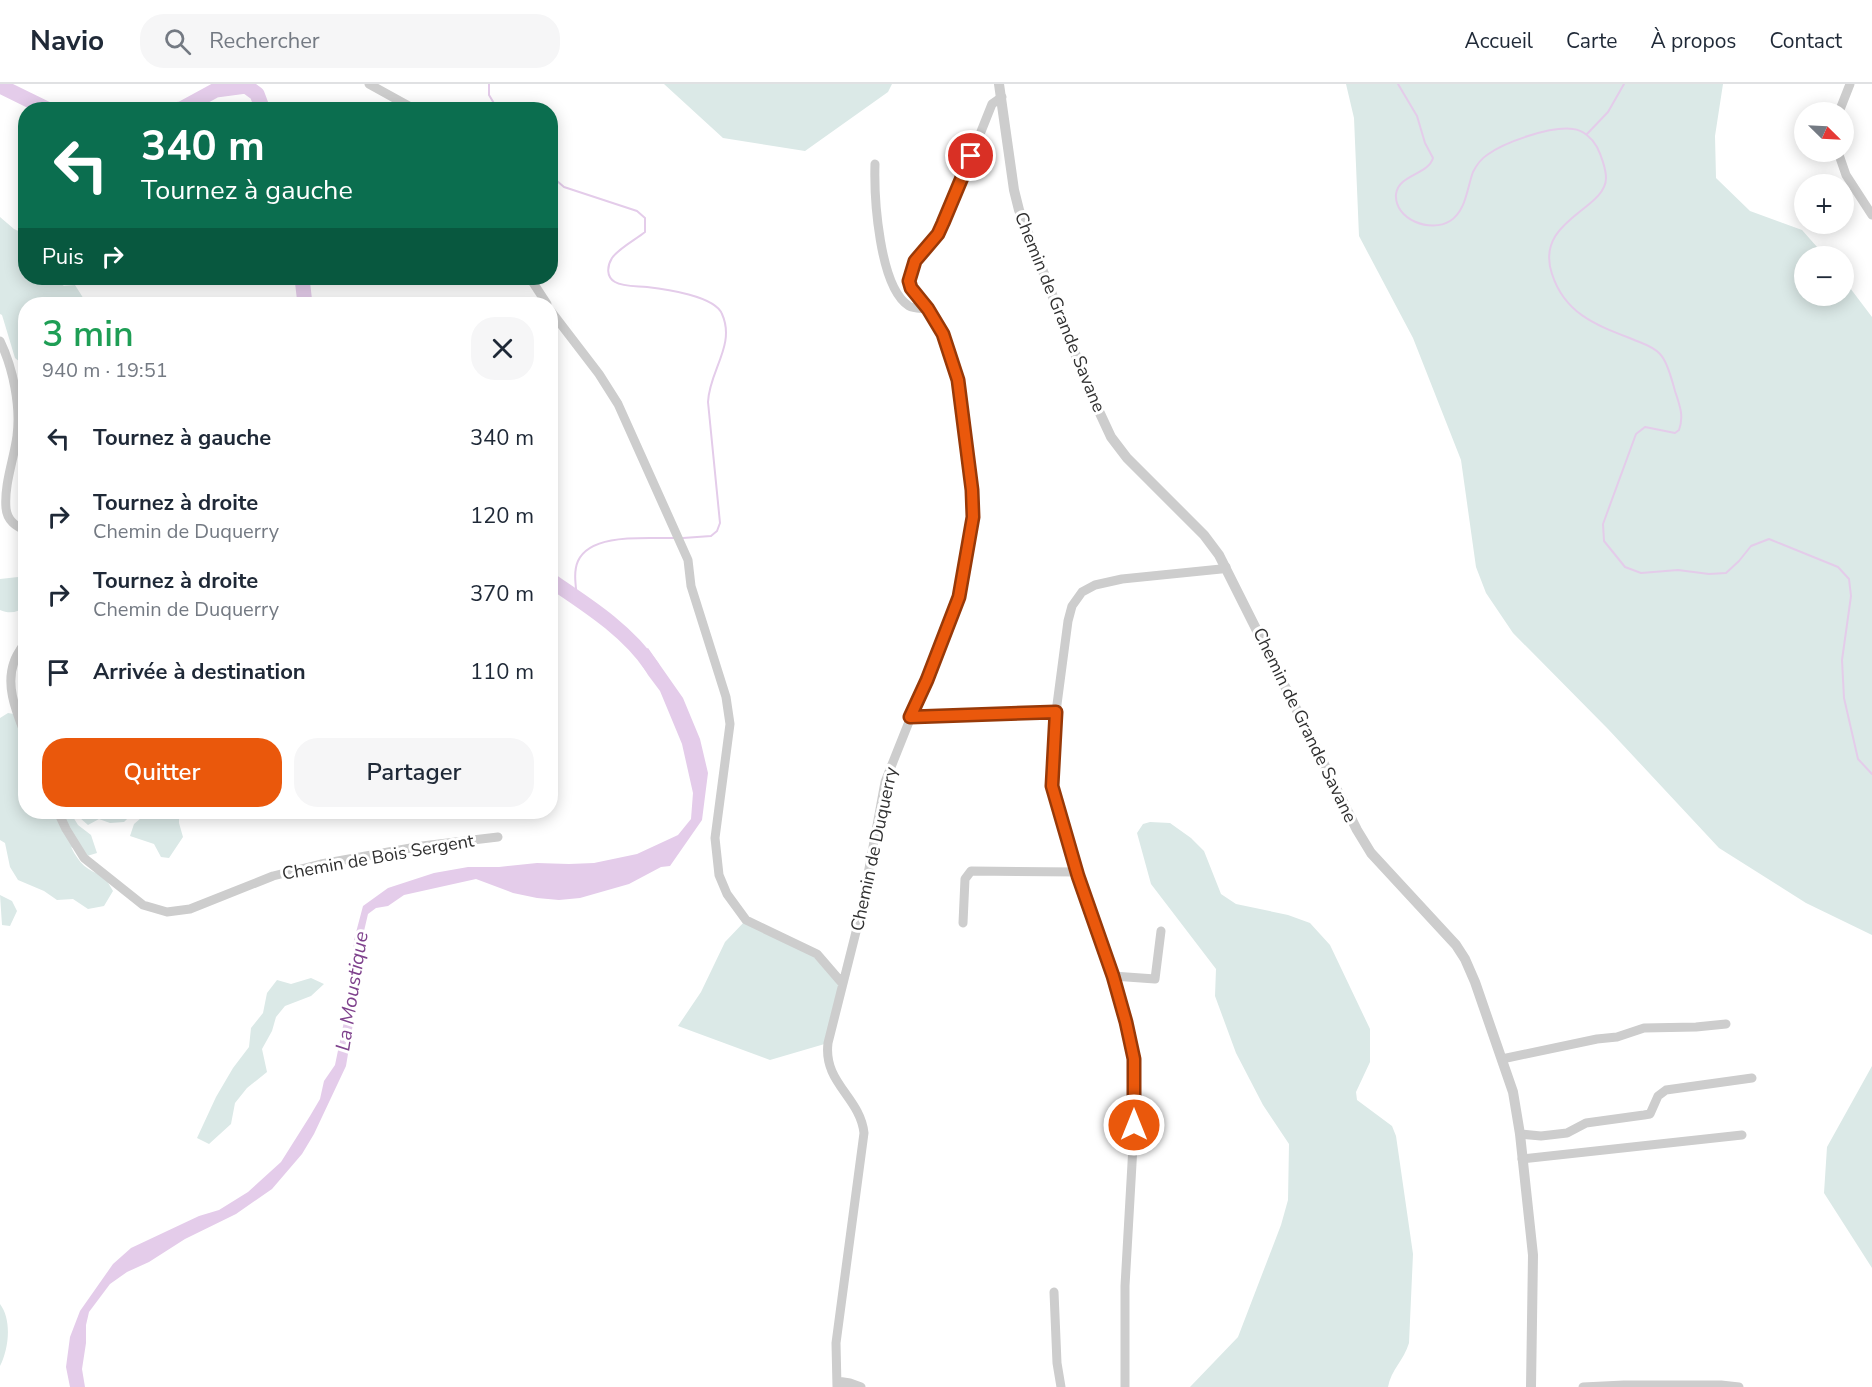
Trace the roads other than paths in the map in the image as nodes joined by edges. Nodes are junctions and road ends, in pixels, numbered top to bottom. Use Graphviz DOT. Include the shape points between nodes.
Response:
graph roads {
  1 [pos="369,84"];
  2 [pos="999,84"];
  3 [pos="1850,84"];
  4 [pos="1002,97"];
  5 [pos="402,102"];
  6 [pos="1843,102"];
  7 [pos="1841,162"];
  8 [pos="875,164"];
  9 [pos="1872,215"];
  10 [pos="928,309"];
  11 [pos="558,320"];
  12 [pos="0,341"];
  13 [pos="18,433"];
  14 [pos="18,433"];
  15 [pos="18,527"];
  16 [pos="1226,567"];
  17 [pos="18,655"];
  18 [pos="1056,712"];
  19 [pos="18,716"];
  20 [pos="910,717"];
  21 [pos="61,819"];
  22 [pos="498,837"];
  23 [pos="1077,872"];
  24 [pos="963,923"];
  25 [pos="1161,931"];
  26 [pos="1113,976"];
  27 [pos="842,983"];
  28 [pos="1725,1024"];
  29 [pos="1502,1059"];
  30 [pos="1752,1078"];
  31 [pos="1520,1134"];
  32 [pos="1742,1135"];
  33 [pos="1522,1159"];
  34 [pos="1054,1292"];
  35 [pos="837,1384"];
  36 [pos="861,1387"];
  37 [pos="1061,1387"];
  38 [pos="1125,1387"];
  39 [pos="1531,1387"];
  40 [pos="1583,1387"];
  41 [pos="1739,1387"];
  1 -- 5 [label="street"];
  2 -- 4 [label="street, Chemin de Grande Savane"];
  3 -- 6 [label="street"];
  4 -- 10 [label="street, Chemin de Duquerry" via="992,104 938,234 910,272 911,288"];
  4 -- 16 [label="street, Chemin de Grande Savane" via="1019,210 1101,417 1127,458 1204,535"];
  7 -- 9 [label="street"];
  8 -- 10 [label="street" via="886,270 897,293 909,306"];
  10 -- 20 [label="street, Chemin de Duquerry" via="943,334 958,380 973,517 959,597"];
  11 -- 27 [label="street" via="618,404 688,560 691,586 726,697 730,724 715,838 719,875 727,894 747,920 817,954"];
  12 -- 13 [label="street" via="17,401"];
  14 -- 15 [label="street" via="6,511"];
  16 -- 18 [label="street" via="1122,579 1082,592 1068,621"];
  16 -- 29 [label="street, Chemin de Grande Savane" via="1306,732 1371,853 1465,959"];
  17 -- 19 [label="street" via="10,684"];
  18 -- 20 [label="street"];
  18 -- 23 [label="street" via="1052,786"];
  20 -- 27 [label="street, Chemin de Duquerry" via="885,782 861,912"];
  21 -- 22 [label="street, Chemin de Bois Sergent" via="84,858 143,904 167,912 190,909 273,876 321,864"];
  23 -- 24 [label="street" via="971,871 965,879"];
  23 -- 26 [label="street"];
  25 -- 26 [label="street" via="1155,979"];
  26 -- 38 [label="street" via="1134,1059"];
  27 -- 35 [label="street, Chemin de Duquerry" via="827,1053 833,1078 860,1114 864,1133 836,1350"];
  28 -- 29 [label="street" via="1644,1028 1617,1037"];
  29 -- 31 [label="street, Chemin de Grande Savane"];
  30 -- 31 [label="street" via="1666,1090 1658,1096 1650,1114 1586,1123 1567,1133"];
  31 -- 33 [label="street, Chemin de Grande Savane"];
  32 -- 33 [label="street"];
  33 -- 39 [label="street, Chemin de Grande Savane" via="1533,1255"];
  34 -- 37 [label="street"];
  35 -- 36 [label="street"];
  40 -- 41 [label="street"];
}
